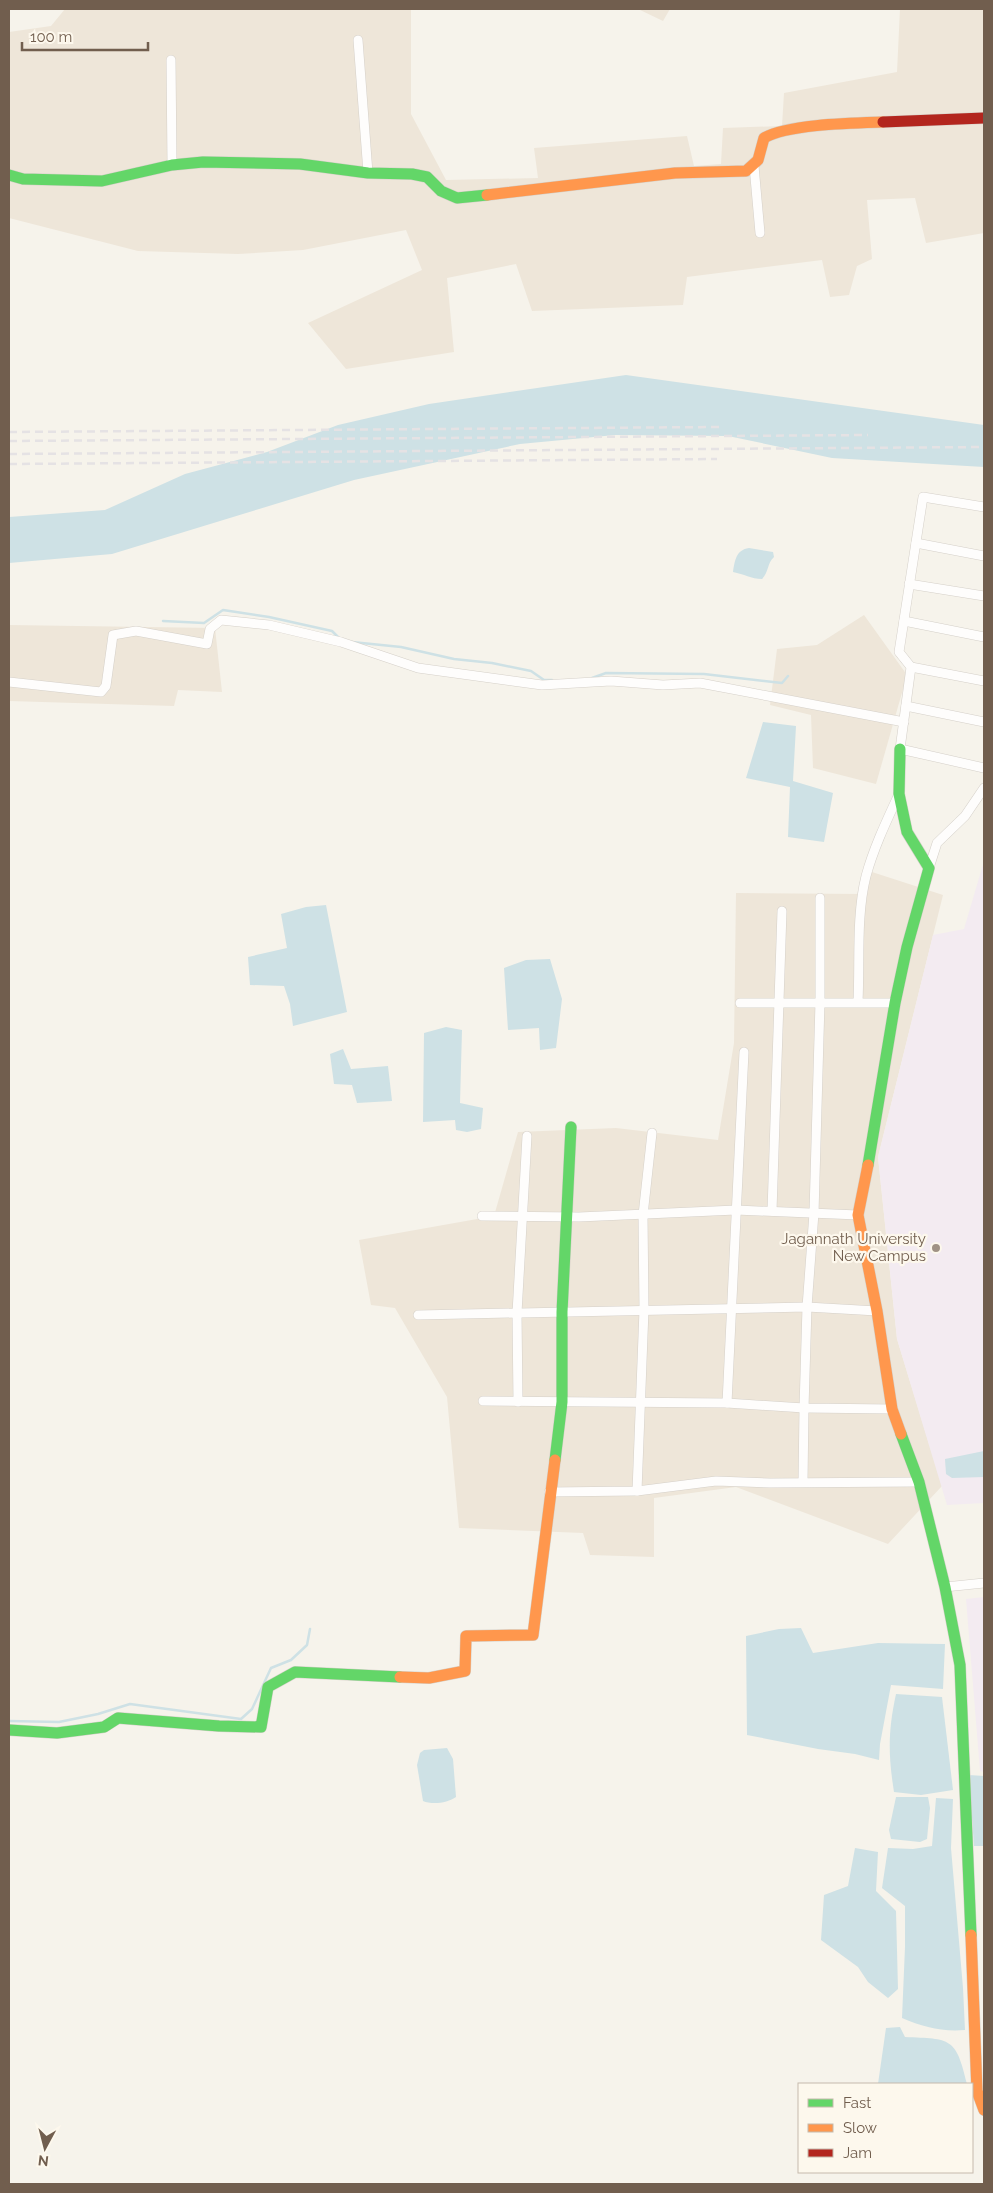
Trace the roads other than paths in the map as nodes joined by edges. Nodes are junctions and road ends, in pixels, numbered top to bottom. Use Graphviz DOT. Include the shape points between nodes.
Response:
graph roads {
  1 [pos="358,40"];
  2 [pos="171,60"];
  3 [pos="984,118"];
  4 [pos="172,165"];
  5 [pos="754,166"];
  6 [pos="368,173"];
  7 [pos="9,175"];
  8 [pos="760,233"];
  9 [pos="984,507"];
  10 [pos="916,543"];
  11 [pos="984,556"];
  12 [pos="909,584"];
  13 [pos="984,596"];
  14 [pos="904,621"];
  15 [pos="984,637"];
  16 [pos="911,667"];
  17 [pos="984,681"];
  18 [pos="9,682"];
  19 [pos="906,706"];
  20 [pos="904,722"];
  21 [pos="984,722"];
  22 [pos="900,749"];
  23 [pos="984,768"];
  24 [pos="984,788"];
  25 [pos="900,794"];
  26 [pos="929,868"];
  27 [pos="820,898"];
  28 [pos="782,910"];
  29 [pos="778,1002"];
  30 [pos="820,1002"];
  31 [pos="858,1002"];
  32 [pos="740,1003"];
  33 [pos="894,1003"];
  34 [pos="744,1052"];
  35 [pos="571,1127"];
  36 [pos="652,1133"];
  37 [pos="527,1136"];
  38 [pos="736,1210"];
  39 [pos="772,1212"];
  40 [pos="814,1213"];
  41 [pos="858,1214"];
  42 [pos="644,1215"];
  43 [pos="482,1216"];
  44 [pos="522,1216"];
  45 [pos="567,1217"];
  46 [pos="808,1307"];
  47 [pos="732,1308"];
  48 [pos="644,1310"];
  49 [pos="877,1311"];
  50 [pos="517,1312"];
  51 [pos="562,1312"];
  52 [pos="418,1315"];
  53 [pos="483,1402"];
  54 [pos="518,1402"];
  55 [pos="562,1402"];
  56 [pos="640,1403"];
  57 [pos="727,1403"];
  58 [pos="804,1408"];
  59 [pos="892,1409"];
  60 [pos="803,1482"];
  61 [pos="919,1482"];
  62 [pos="638,1491"];
  63 [pos="550,1492"];
  64 [pos="984,1583"];
  65 [pos="945,1587"];
  66 [pos="9,1730"];
  67 [pos="984,2110"];
  1 -- 6 [label="street"];
  2 -- 4 [label="street"];
  3 -- 5 [label="street" via="839,124 774,132 764,138"];
  4 -- 6 [label="street" via="218,161 291,163"];
  4 -- 7 [label="street" via="102,181 23,179"];
  5 -- 6 [label="street" via="746,172 675,173 457,198 441,190 427,177"];
  5 -- 8 [label="street"];
  9 -- 10 [label="street" via="923,497"];
  10 -- 11 [label="street"];
  10 -- 12 [label="street"];
  12 -- 13 [label="street"];
  12 -- 14 [label="street"];
  14 -- 15 [label="street"];
  14 -- 16 [label="street" via="899,652"];
  16 -- 17 [label="street"];
  16 -- 19 [label="street"];
  18 -- 20 [label="street" via="100,692 106,686 113,635 136,632 207,644 210,629 221,620 269,625 341,642 418,668 542,686 611,681 663,685 700,683"];
  19 -- 20 [label="street"];
  19 -- 21 [label="street"];
  20 -- 22 [label="street"];
  22 -- 23 [label="street"];
  22 -- 25 [label="street"];
  24 -- 26 [label="street" via="965,816 938,843"];
  25 -- 26 [label="street" via="908,832"];
  25 -- 31 [label="street" via="866,876 861,904"];
  26 -- 33 [label="street"];
  27 -- 30 [label="street"];
  28 -- 29 [label="street"];
  29 -- 30 [label="street"];
  29 -- 32 [label="street"];
  29 -- 39 [label="street"];
  30 -- 31 [label="street"];
  30 -- 40 [label="street"];
  31 -- 33 [label="street"];
  33 -- 41 [label="street" via="874,1137"];
  34 -- 38 [label="street"];
  35 -- 45 [label="street"];
  36 -- 42 [label="street"];
  37 -- 44 [label="street"];
  38 -- 39 [label="street"];
  38 -- 42 [label="street"];
  38 -- 47 [label="street"];
  39 -- 40 [label="street"];
  40 -- 41 [label="street"];
  40 -- 46 [label="street"];
  41 -- 49 [label="street"];
  42 -- 45 [label="street"];
  42 -- 48 [label="street"];
  43 -- 44 [label="street"];
  44 -- 45 [label="street"];
  44 -- 50 [label="street"];
  45 -- 51 [label="street"];
  46 -- 47 [label="street"];
  46 -- 49 [label="street"];
  46 -- 58 [label="street"];
  47 -- 48 [label="street"];
  47 -- 57 [label="street"];
  48 -- 51 [label="street"];
  48 -- 56 [label="street"];
  49 -- 59 [label="street"];
  50 -- 51 [label="street"];
  50 -- 52 [label="street"];
  50 -- 54 [label="street"];
  51 -- 55 [label="street"];
  53 -- 54 [label="street"];
  54 -- 55 [label="street"];
  55 -- 56 [label="street"];
  55 -- 63 [label="street"];
  56 -- 57 [label="street"];
  56 -- 62 [label="street"];
  57 -- 58 [label="street"];
  58 -- 59 [label="street"];
  58 -- 60 [label="street"];
  59 -- 61 [label="street"];
  60 -- 61 [label="street"];
  60 -- 62 [label="street" via="716,1481"];
  61 -- 65 [label="street"];
  62 -- 63 [label="street"];
  63 -- 66 [label="street" via="533,1635 466,1636 465,1671 429,1678 295,1672 268,1686 261,1727 118,1718 104,1727 57,1733"];
  64 -- 65 [label="street"];
  65 -- 67 [label="street" via="960,1665 977,2091"];
}
